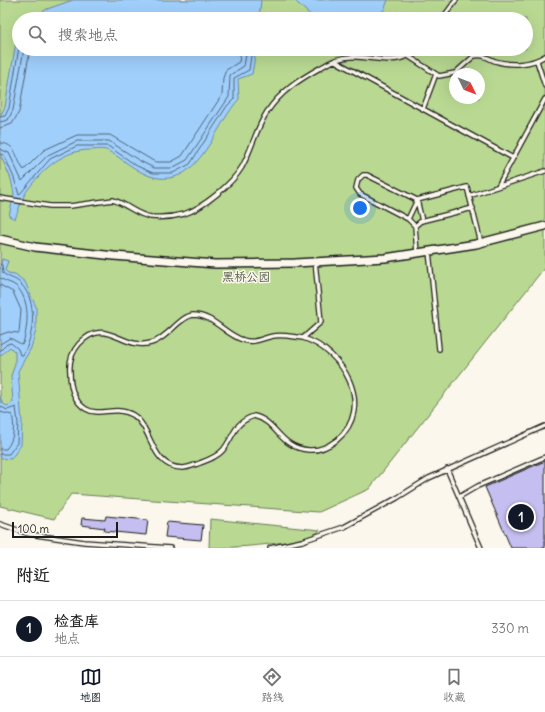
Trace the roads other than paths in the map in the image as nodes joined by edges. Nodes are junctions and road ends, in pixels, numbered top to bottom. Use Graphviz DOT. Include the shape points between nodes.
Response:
graph roads {
  1 [pos="456,0"];
  2 [pos="447,12"];
  3 [pos="408,56"];
  4 [pos="474,56"];
  5 [pos="483,56"];
  6 [pos="545,56"];
  7 [pos="335,61"];
  8 [pos="537,61"];
  9 [pos="436,74"];
  10 [pos="545,86"];
  11 [pos="545,99"];
  12 [pos="423,109"];
  13 [pos="513,158"];
  14 [pos="545,171"];
  15 [pos="498,186"];
  16 [pos="469,196"];
  17 [pos="0,198"];
  18 [pos="417,200"];
  19 [pos="472,208"];
  20 [pos="408,219"];
  21 [pos="422,220"];
  22 [pos="415,226"];
  23 [pos="545,226"];
  24 [pos="0,239"];
  25 [pos="481,243"];
  26 [pos="429,251"];
  27 [pos="417,253"];
  28 [pos="315,262"];
  29 [pos="303,338"];
  30 [pos="440,349"];
  31 [pos="545,426"];
  32 [pos="545,457"];
  33 [pos="447,469"];
  34 [pos="459,497"];
  35 [pos="0,524"];
  36 [pos="170,548"];
  37 [pos="270,548"];
  38 [pos="481,548"];
  1 -- 2 [label="lane"];
  3 -- 7 [label="lane" via="395,60 356,57"];
  3 -- 9 [label="lane"];
  4 -- 9 [label="lane" via="455,74"];
  5 -- 8 [label="lane" via="507,64"];
  6 -- 8 [label="lane"];
  7 -- 12 [label="lane"];
  7 -- 17 [label="lane" via="291,86 278,98 267,112 235,176 200,206 186,214 163,218 150,217 138,214 113,200 70,206 30,204"];
  8 -- 10 [label="lane"];
  9 -- 12 [label="lane"];
  11 -- 13 [label="lane"];
  12 -- 13 [label="lane"];
  13 -- 15 [label="lane"];
  14 -- 15 [label="lane"];
  15 -- 16 [label="lane"];
  16 -- 18 [label="lane" via="467,187"];
  16 -- 19 [label="lane"];
  18 -- 20 [label="lane"];
  18 -- 20 [label="lane" via="367,175 358,180 356,188 360,194"];
  18 -- 21 [label="lane"];
  19 -- 21 [label="lane"];
  19 -- 25 [label="lane"];
  20 -- 22 [label="lane"];
  21 -- 22 [label="lane"];
  22 -- 27 [label="lane"];
  23 -- 25 [label="street"];
  24 -- 28 [label="street" via="51,249 208,263"];
  25 -- 26 [label="street"];
  26 -- 27 [label="street"];
  26 -- 30 [label="lane"];
  27 -- 28 [label="street" via="385,258"];
  28 -- 29 [label="lane" via="321,322"];
  29 -- 29 [label="lane" via="272,336 258,341 244,341 210,320 191,315 184,318 167,336 141,345 106,332 96,332 82,340 72,356 69,366 71,388 79,402 91,411 115,410 133,415 145,428 157,454 173,466 193,466 217,455 242,420 254,416 268,423 290,445 318,450 333,444 349,427 354,406 353,387 344,370 329,353 318,344"];
  31 -- 33 [label="lane"];
  32 -- 34 [label="lane"];
  33 -- 34 [label="lane"];
  33 -- 37 [label="lane" via="344,527 302,541"];
  34 -- 38 [label="lane"];
  35 -- 36 [label="lane" via="29,534 84,542"];
}
